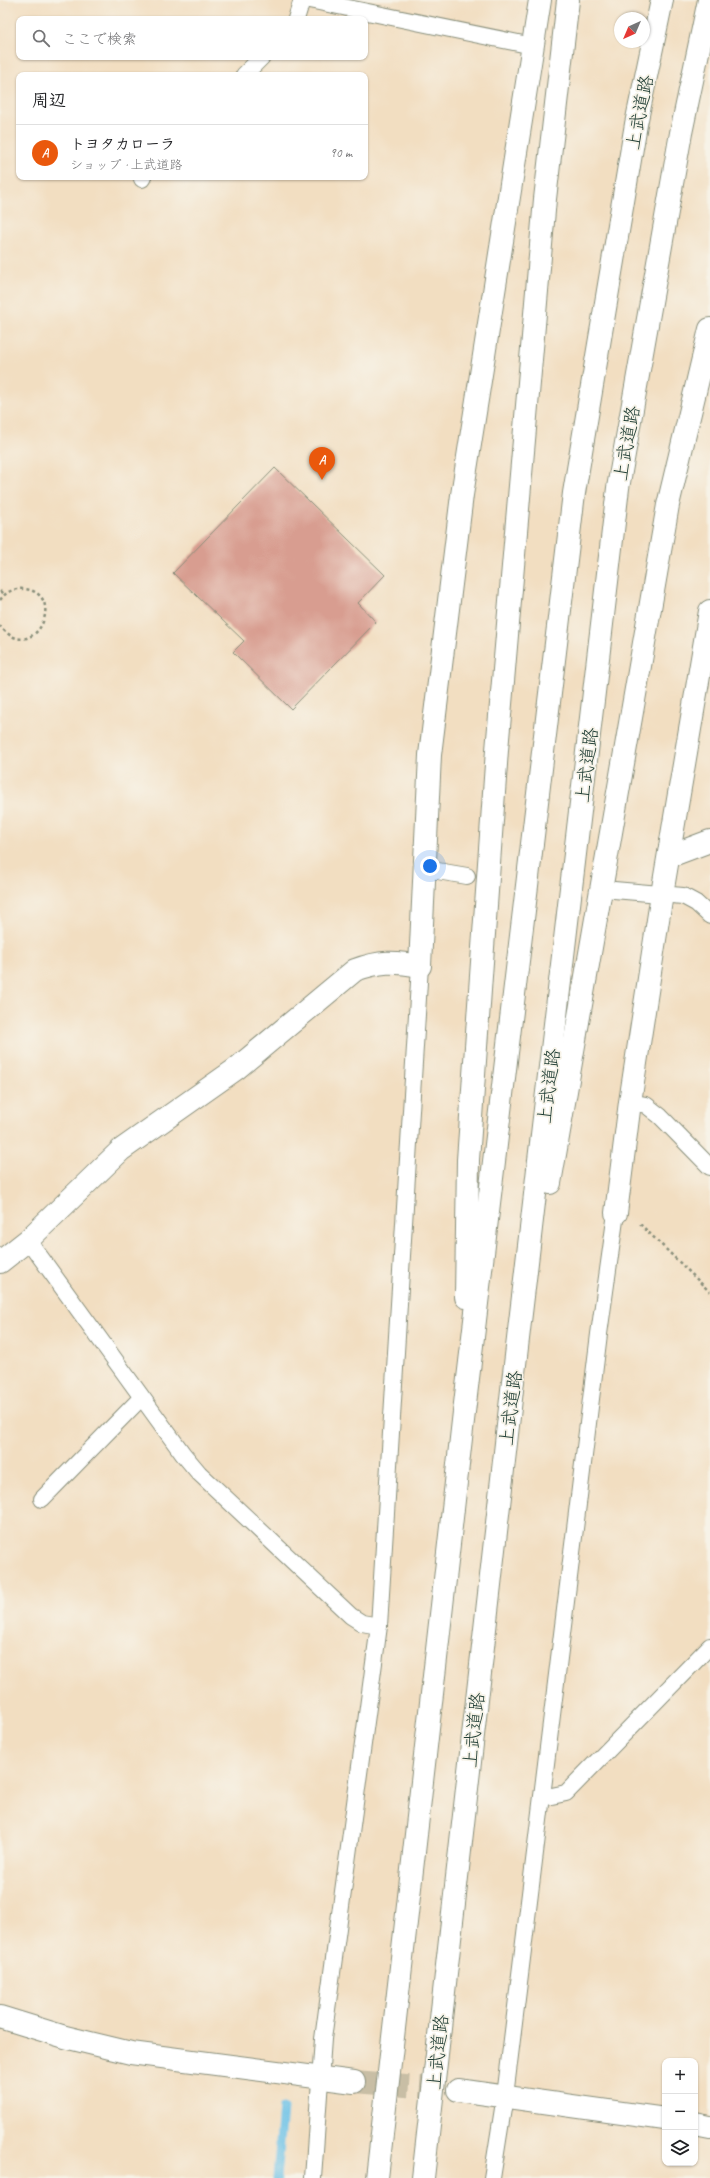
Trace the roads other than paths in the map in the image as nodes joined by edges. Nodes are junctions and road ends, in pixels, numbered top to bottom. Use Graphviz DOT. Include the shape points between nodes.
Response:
graph roads {
  1 [pos="302,0"];
  2 [pos="309,0"];
  3 [pos="540,0"];
  4 [pos="568,0"];
  5 [pos="662,0"];
  6 [pos="709,0"];
  7 [pos="297,16"];
  8 [pos="533,46"];
  9 [pos="259,60"];
  10 [pos="247,72"];
  11 [pos="710,329"];
  12 [pos="710,612"];
  13 [pos="710,841"];
  14 [pos="670,856"];
  15 [pos="426,869"];
  16 [pos="467,876"];
  17 [pos="614,890"];
  18 [pos="662,894"];
  19 [pos="710,916"];
  20 [pos="420,966"];
  21 [pos="630,1102"];
  22 [pos="710,1167"];
  23 [pos="616,1213"];
  24 [pos="28,1240"];
  25 [pos="0,1262"];
  26 [pos="512,1390"];
  27 [pos="141,1398"];
  28 [pos="464,1412"];
  29 [pos="42,1499"];
  30 [pos="379,1626"];
  31 [pos="710,1646"];
  32 [pos="542,1798"];
  33 [pos="0,2017"];
  34 [pos="320,2078"];
  35 [pos="354,2082"];
  36 [pos="458,2090"];
  37 [pos="506,2096"];
  38 [pos="662,2119"];
  39 [pos="698,2125"];
  40 [pos="710,2127"];
  41 [pos="313,2178"];
  42 [pos="377,2178"];
  43 [pos="423,2178"];
  44 [pos="492,2178"];
  1 -- 7 [label="lane"];
  2 -- 8 [label="lane"];
  3 -- 8 [label="main road"];
  4 -- 28 [label="main road" via="545,199 497,750 468,1160"];
  5 -- 28 [label="main road, 上武道路" via="636,124 574,493"];
  6 -- 26 [label="main road, 上武道路" via="681,133 618,488"];
  8 -- 15 [label="main road" via="462,495 430,755"];
  9 -- 10 [label="lane"];
  11 -- 26 [label="main road" via="668,505 577,1033"];
  12 -- 14 [label="main road"];
  13 -- 14 [label="main road"];
  14 -- 18 [label="main road"];
  15 -- 16 [label="lane"];
  15 -- 20 [label="main road"];
  17 -- 18 [label="lane"];
  18 -- 19 [label="lane" via="683,896 696,903"];
  18 -- 21 [label="main road"];
  20 -- 24 [label="main road" via="396,961 373,964 355,970 236,1069 121,1150"];
  20 -- 30 [label="lane"];
  21 -- 22 [label="lane" via="646,1106 660,1116"];
  21 -- 23 [label="main road"];
  23 -- 32 [label="lane"];
  24 -- 25 [label="main road"];
  24 -- 27 [label="lane"];
  26 -- 43 [label="main road, 上武道路"];
  27 -- 29 [label="lane"];
  27 -- 30 [label="lane" via="199,1472 351,1616 362,1623"];
  28 -- 42 [label="main road, 上武道路"];
  30 -- 34 [label="lane" via="323,2039"];
  31 -- 32 [label="lane" via="566,1793"];
  32 -- 37 [label="lane"];
  33 -- 34 [label="main road" via="65,2037 131,2053"];
  34 -- 35 [label="main road"];
  34 -- 41 [label="lane"];
  36 -- 37 [label="main road"];
  37 -- 38 [label="main road"];
  37 -- 44 [label="lane"];
  39 -- 40 [label="main road"];
}
